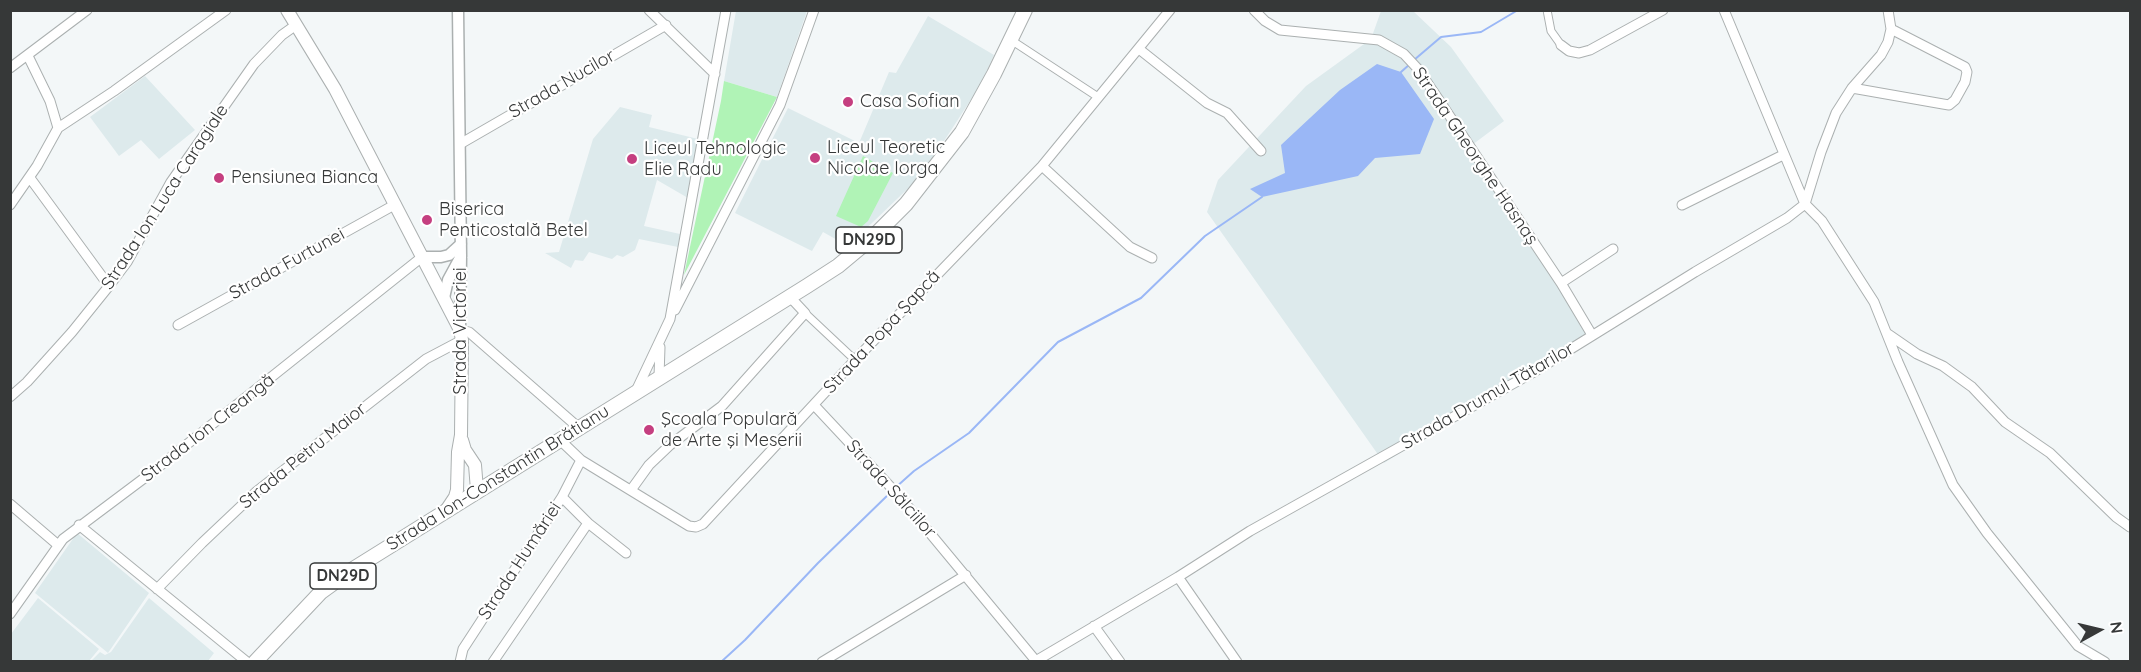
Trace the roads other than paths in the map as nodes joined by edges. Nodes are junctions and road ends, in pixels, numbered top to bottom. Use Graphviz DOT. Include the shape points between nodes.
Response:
graph roads {
  1 [pos="87,10"];
  2 [pos="226,10"];
  3 [pos="287,10"];
  4 [pos="458,10"];
  5 [pos="649,10"];
  6 [pos="726,10"];
  7 [pos="814,10"];
  8 [pos="1025,10"];
  9 [pos="1170,10"];
  10 [pos="1254,10"];
  11 [pos="1547,10"];
  12 [pos="1663,10"];
  13 [pos="1724,10"];
  14 [pos="1888,10"];
  15 [pos="296,25"];
  16 [pos="666,25"];
  17 [pos="1891,29"];
  18 [pos="1011,40"];
  19 [pos="1561,45"];
  20 [pos="1139,49"];
  21 [pos="28,56"];
  22 [pos="10,69"];
  23 [pos="715,74"];
  24 [pos="1852,88"];
  25 [pos="1098,97"];
  26 [pos="58,128"];
  27 [pos="460,144"];
  28 [pos="1261,151"];
  29 [pos="1783,155"];
  30 [pos="1042,166"];
  31 [pos="30,178"];
  32 [pos="396,204"];
  33 [pos="1805,204"];
  34 [pos="10,205"];
  35 [pos="1682,205"];
  36 [pos="1612,249"];
  37 [pos="461,250"];
  38 [pos="422,257"];
  39 [pos="1152,258"];
  40 [pos="1561,284"];
  41 [pos="109,286"];
  42 [pos="790,297"];
  43 [pos="444,298"];
  44 [pos="805,313"];
  45 [pos="670,319"];
  46 [pos="178,325"];
  47 [pos="1888,334"];
  48 [pos="461,335"];
  49 [pos="1592,335"];
  50 [pos="660,341"];
  51 [pos="855,360"];
  52 [pos="659,377"];
  53 [pos="636,392"];
  54 [pos="10,397"];
  55 [pos="814,405"];
  56 [pos="579,428"];
  57 [pos="461,435"];
  58 [pos="560,440"];
  59 [pos="581,460"];
  60 [pos="475,465"];
  61 [pos="459,466"];
  62 [pos="507,474"];
  63 [pos="477,490"];
  64 [pos="631,490"];
  65 [pos="562,497"];
  66 [pos="10,504"];
  67 [pos="447,509"];
  68 [pos="588,523"];
  69 [pos="79,525"];
  70 [pos="2130,527"];
  71 [pos="58,545"];
  72 [pos="626,553"];
  73 [pos="966,574"];
  74 [pos="1178,577"];
  75 [pos="157,589"];
  76 [pos="10,614"];
  77 [pos="1094,626"];
  78 [pos="1035,661"];
  79 [pos="247,662"];
  80 [pos="255,662"];
  81 [pos="460,662"];
  82 [pos="493,662"];
  83 [pos="822,662"];
  84 [pos="1120,662"];
  85 [pos="1238,662"];
  86 [pos="2105,662"];
  1 -- 21 [label="street"];
  2 -- 26 [label="street"];
  3 -- 15 [label="main road"];
  4 -- 27 [label="street, Strada Victoriei"];
  5 -- 16 [label="street"];
  6 -- 23 [label="street"];
  7 -- 45 [label="street" via="780,105"];
  8 -- 18 [label="main road, DN29D"];
  9 -- 20 [label="street, Strada Popa Șapcă"];
  10 -- 40 [label="street, Strada Gheorghe Hasnaș" via="1280,30 1379,40 1404,54 1418,69"];
  11 -- 19 [label="street" via="1551,31"];
  12 -- 19 [label="street" via="1590,50 1579,53"];
  13 -- 29 [label="street"];
  14 -- 17 [label="street"];
  15 -- 32 [label="main road"];
  15 -- 41 [label="street, Strada Ion Luca Caragiale" via="254,64 171,182 127,262"];
  16 -- 23 [label="street"];
  16 -- 27 [label="street, Strada Nucilor"];
  17 -- 24 [label="street" via="1881,55"];
  17 -- 24 [label="street" via="1965,66 1965,82 1955,100 1949,105"];
  18 -- 25 [label="street"];
  18 -- 42 [label="main road, DN29D" via="962,132 906,204 838,266"];
  20 -- 25 [label="street, Strada Popa Șapcă"];
  20 -- 28 [label="street" via="1207,103 1236,120"];
  21 -- 22 [label="street"];
  21 -- 26 [label="street"];
  23 -- 45 [label="street"];
  24 -- 33 [label="street" via="1827,135"];
  25 -- 30 [label="street, Strada Popa Șapcă"];
  26 -- 31 [label="street"];
  27 -- 37 [label="street, Strada Victoriei"];
  29 -- 33 [label="street"];
  29 -- 35 [label="street"];
  30 -- 39 [label="street" via="1130,247"];
  30 -- 51 [label="street, Strada Popa Șapcă"];
  31 -- 34 [label="street"];
  31 -- 41 [label="street"];
  32 -- 38 [label="main road"];
  32 -- 46 [label="street, Strada Furtunei"];
  33 -- 47 [label="street" via="1837,243 1874,302"];
  33 -- 49 [label="street, Strada Drumul Tătarilor"];
  36 -- 40 [label="street"];
  37 -- 38 [label="street"];
  37 -- 43 [label="street"];
  37 -- 48 [label="street, Strada Victoriei"];
  38 -- 43 [label="main road"];
  38 -- 69 [label="street, Strada Ion Creangă" via="151,473"];
  40 -- 49 [label="street, Strada Gheorghe Hasnaș"];
  41 -- 54 [label="street, Strada Ion Luca Caragiale" via="72,332"];
  42 -- 44 [label="street"];
  42 -- 52 [label="main road, DN29D"];
  43 -- 48 [label="main road"];
  44 -- 51 [label="street"];
  44 -- 64 [label="street" via="722,406 663,452"];
  45 -- 50 [label="street"];
  47 -- 70 [label="street" via="1972,387 2005,422 2061,462"];
  47 -- 86 [label="street" via="1953,485 2078,646"];
  48 -- 56 [label="street" via="469,333"];
  48 -- 57 [label="main road, Strada Victoriei"];
  48 -- 75 [label="street, Strada Petru Maior" via="257,491"];
  49 -- 74 [label="street, Strada Drumul Tătarilor" via="1532,373 1250,531"];
  50 -- 52 [label="street"];
  50 -- 53 [label="street"];
  51 -- 55 [label="street, Strada Popa Șapcă"];
  52 -- 53 [label="main road, DN29D"];
  53 -- 56 [label="main road, Strada Ion-Constantin Brătianu / DN29D"];
  55 -- 64 [label="street, Strada Popa Șapcă" via="704,524 689,526"];
  55 -- 73 [label="street, Strada Sălciilor"];
  56 -- 58 [label="main road, Strada Ion-Constantin Brătianu / DN29D"];
  57 -- 60 [label="main road, Strada Victoriei"];
  57 -- 61 [label="main road, Strada Victoriei"];
  58 -- 59 [label="street, Strada Popa Șapcă"];
  58 -- 62 [label="main road, Strada Ion-Constantin Brătianu / DN29D"];
  59 -- 64 [label="street, Strada Popa Șapcă"];
  59 -- 65 [label="street, Strada Humăriei"];
  60 -- 62 [label="main road" via="490,475"];
  60 -- 63 [label="main road, Strada Victoriei"];
  61 -- 63 [label="main road"];
  61 -- 67 [label="main road, Strada Victoriei" via="455,497"];
  62 -- 63 [label="main road, Strada Ion-Constantin Brătianu / DN29D"];
  63 -- 67 [label="main road, Strada Ion-Constantin Brătianu / DN29D"];
  65 -- 68 [label="street"];
  65 -- 81 [label="street, Strada Humăriei" via="463,649"];
  66 -- 71 [label="street"];
  67 -- 80 [label="main road, Strada Ion-Constantin Brătianu / DN29D" via="321,592"];
  68 -- 72 [label="street"];
  68 -- 82 [label="street"];
  69 -- 71 [label="street, Strada Ion Creangă"];
  69 -- 75 [label="street"];
  71 -- 76 [label="street, Strada Ion Creangă"];
  73 -- 78 [label="street, Strada Sălciilor"];
  73 -- 83 [label="street"];
  74 -- 77 [label="street, Strada Drumul Tătarilor"];
  74 -- 85 [label="street"];
  75 -- 79 [label="street"];
  77 -- 78 [label="street, Strada Drumul Tătarilor"];
  77 -- 84 [label="street"];
}
